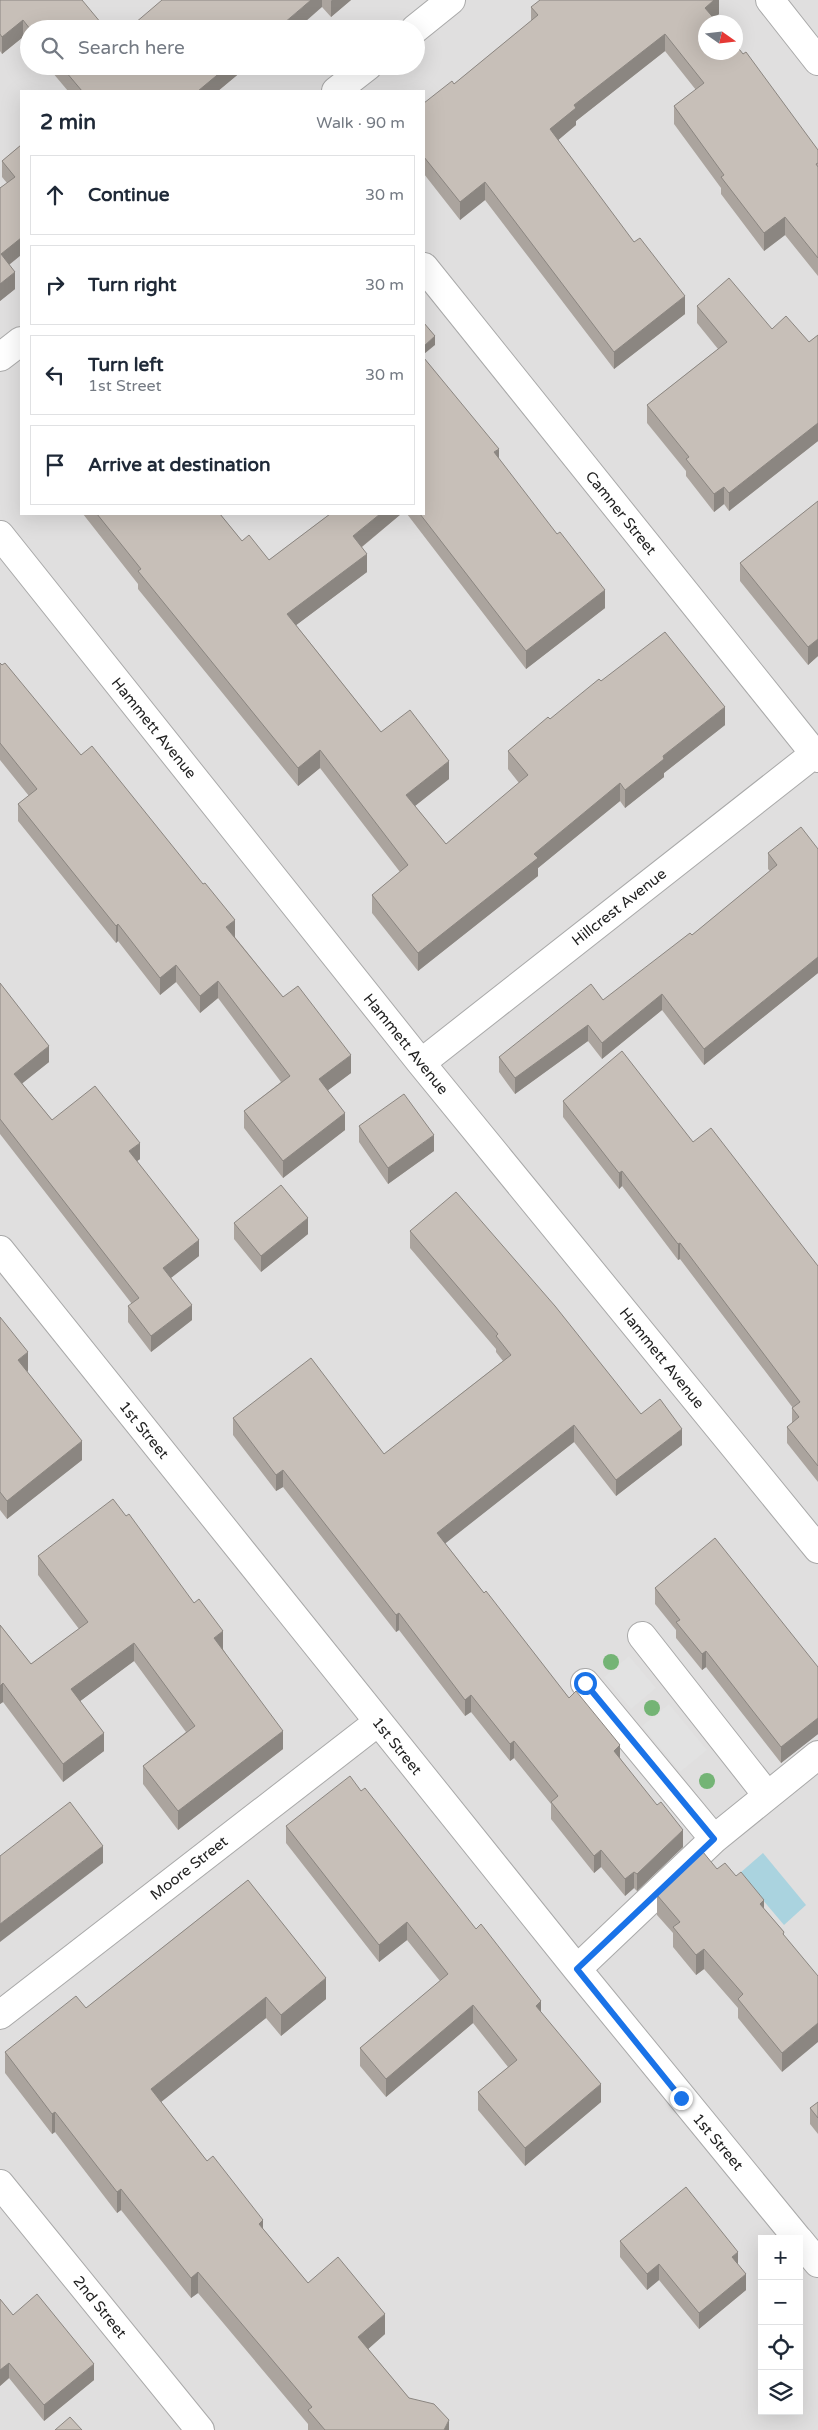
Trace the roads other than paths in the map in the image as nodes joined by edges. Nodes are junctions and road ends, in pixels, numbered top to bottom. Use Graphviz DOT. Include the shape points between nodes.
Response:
graph roads {
  1 [pos="451,0"];
  2 [pos="770,0"];
  3 [pos="425,21"];
  4 [pos="818,61"];
  5 [pos="356,75"];
  6 [pos="337,90"];
  7 [pos="425,268"];
  8 [pos="20,342"];
  9 [pos="0,357"];
  10 [pos="0,534"];
  11 [pos="817,754"];
  12 [pos="421,1063"];
  13 [pos="0,1250"];
  14 [pos="818,1550"];
  15 [pos="642,1636"];
  16 [pos="585,1683"];
  17 [pos="378,1722"];
  18 [pos="818,1755"];
  19 [pos="767,1795"];
  20 [pos="714,1839"];
  21 [pos="577,1969"];
  22 [pos="0,2015"];
  23 [pos="0,2184"];
  24 [pos="795,2235"];
  25 [pos="803,2245"];
  26 [pos="818,2263"];
  27 [pos="200,2430"];
  1 -- 3 [label="street"];
  2 -- 4 [label="street"];
  5 -- 6 [label="street"];
  7 -- 11 [label="street, Camner Street"];
  8 -- 9 [label="street"];
  10 -- 12 [label="street, Hammett Avenue"];
  11 -- 12 [label="street, Hillcrest Avenue"];
  12 -- 14 [label="street, Hammett Avenue"];
  13 -- 17 [label="street, 1st Street"];
  15 -- 19 [label="street"];
  16 -- 20 [label="street"];
  17 -- 21 [label="street, 1st Street"];
  17 -- 22 [label="street, Moore Street"];
  18 -- 19 [label="street"];
  19 -- 20 [label="street"];
  20 -- 21 [label="street"];
  21 -- 24 [label="street, 1st Street"];
  23 -- 27 [label="street, 2nd Street"];
  25 -- 26 [label="street, 1st Street"];
}
